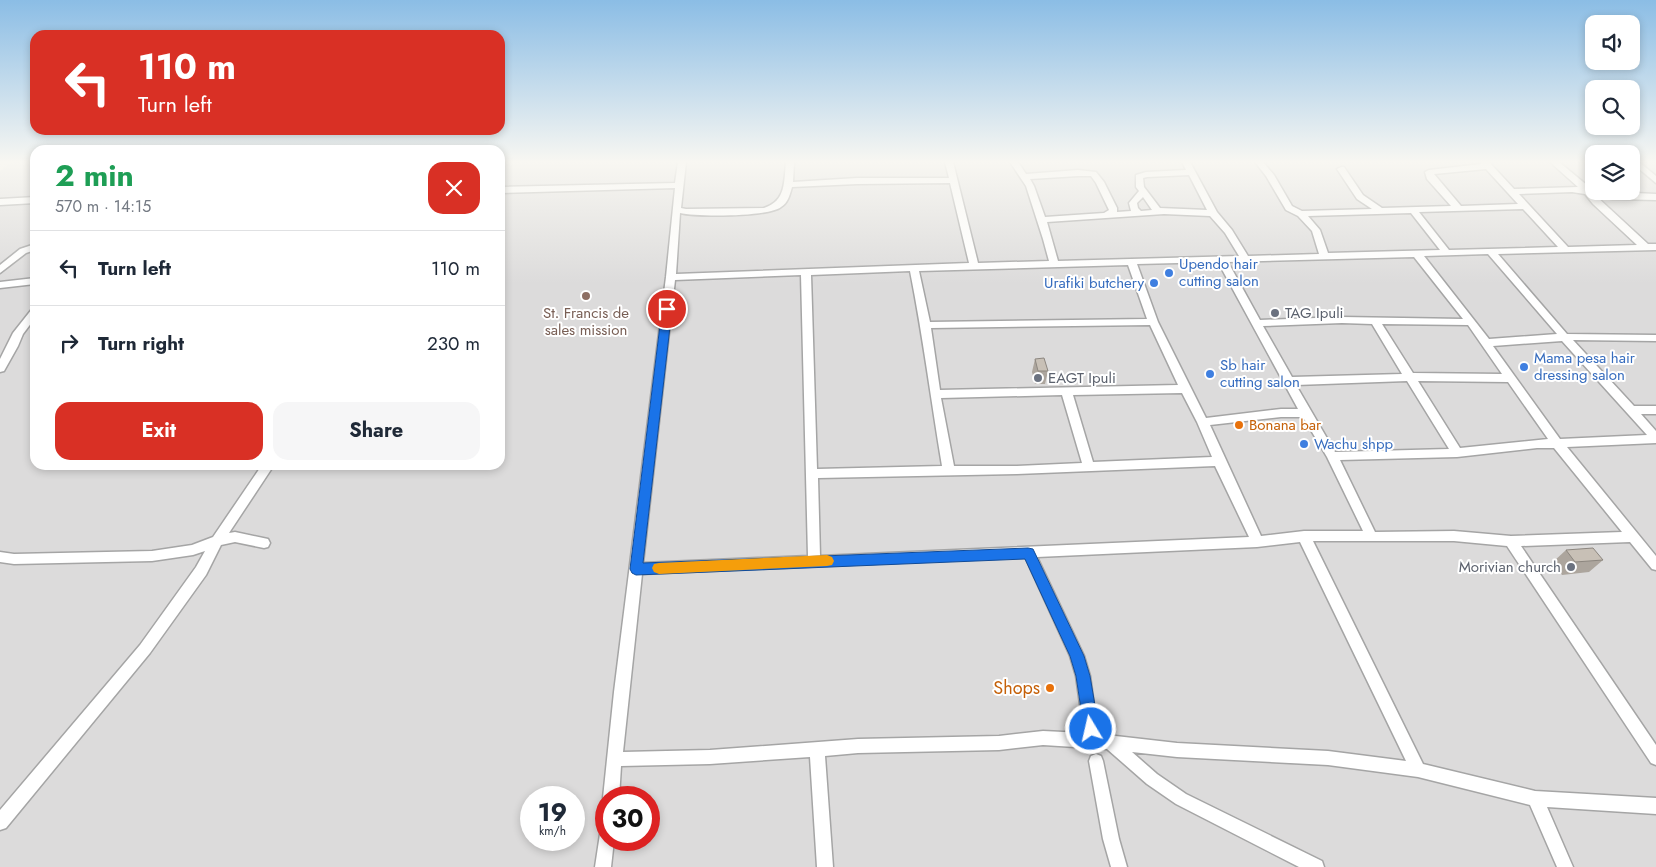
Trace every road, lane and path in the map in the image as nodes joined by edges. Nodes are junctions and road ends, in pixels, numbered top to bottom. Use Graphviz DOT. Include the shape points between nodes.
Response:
graph roads {
  1 [pos="677,202"];
  2 [pos="781,202"];
  3 [pos="959,202"];
  4 [pos="1035,202"];
  5 [pos="1110,202"];
  6 [pos="1134,202"];
  7 [pos="1151,202"];
  8 [pos="1207,202"];
  9 [pos="1285,202"];
  10 [pos="1368,202"];
  11 [pos="1453,202"];
  12 [pos="1522,202"];
  13 [pos="1597,202"];
  14 [pos="1525,206"];
  15 [pos="1458,208"];
  16 [pos="676,210"];
  17 [pos="1379,210"];
  18 [pos="1413,210"];
  19 [pos="1161,212"];
  20 [pos="1213,213"];
  21 [pos="1140,214"];
  22 [pos="1302,214"];
  23 [pos="1106,216"];
  24 [pos="1042,220"];
  25 [pos="1645,247"];
  26 [pos="1656,247"];
  27 [pos="30,248"];
  28 [pos="1566,250"];
  29 [pos="1446,252"];
  30 [pos="1491,252"];
  31 [pos="1416,253"];
  32 [pos="1324,256"];
  33 [pos="1246,259"];
  34 [pos="1222,260"];
  35 [pos="1132,262"];
  36 [pos="1054,264"];
  37 [pos="974,266"];
  38 [pos="914,268"];
  39 [pos="0,270"];
  40 [pos="806,272"];
  41 [pos="671,277"];
  42 [pos="30,282"];
  43 [pos="0,285"];
  44 [pos="30,317"];
  45 [pos="1375,321"];
  46 [pos="1154,322"];
  47 [pos="1471,322"];
  48 [pos="1256,323"];
  49 [pos="926,325"];
  50 [pos="1566,337"];
  51 [pos="1656,338"];
  52 [pos="1486,344"];
  53 [pos="0,368"];
  54 [pos="1411,377"];
  55 [pos="1509,378"];
  56 [pos="1288,381"];
  57 [pos="1185,389"];
  58 [pos="1066,391"];
  59 [pos="935,394"];
  60 [pos="1630,410"];
  61 [pos="1656,410"];
  62 [pos="1306,413"];
  63 [pos="1203,422"];
  64 [pos="1656,438"];
  65 [pos="1556,442"];
  66 [pos="1457,453"];
  67 [pos="1332,456"];
  68 [pos="1219,461"];
  69 [pos="1089,467"];
  70 [pos="265,470"];
  71 [pos="949,470"];
  72 [pos="812,474"];
  73 [pos="1371,535"];
  74 [pos="1304,536"];
  75 [pos="1632,537"];
  76 [pos="218,540"];
  77 [pos="1511,541"];
  78 [pos="1257,542"];
  79 [pos="264,543"];
  80 [pos="188,550"];
  81 [pos="1028,553"];
  82 [pos="0,557"];
  83 [pos="814,561"];
  84 [pos="1656,565"];
  85 [pos="204,567"];
  86 [pos="636,569"];
  87 [pos="1092,741"];
  88 [pos="1110,742"];
  89 [pos="818,748"];
  90 [pos="1656,758"];
  91 [pos="616,759"];
  92 [pos="1096,761"];
  93 [pos="1418,770"];
  94 [pos="613,786"];
  95 [pos="1535,799"];
  96 [pos="1656,806"];
  97 [pos="0,822"];
  98 [pos="605,851"];
  99 [pos="603,867"];
  100 [pos="825,867"];
  101 [pos="1119,867"];
  102 [pos="1316,867"];
  103 [pos="1564,867"];
  1 -- 16 [label="street"];
  2 -- 16 [label="street" via="765,210"];
  3 -- 37 [label="street"];
  4 -- 24 [label="street"];
  5 -- 23 [label="street" via="1113,212"];
  6 -- 21 [label="street" via="1134,209"];
  7 -- 19 [label="street"];
  8 -- 20 [label="street"];
  9 -- 22 [label="street"];
  10 -- 17 [label="street"];
  11 -- 15 [label="street"];
  12 -- 14 [label="street"];
  13 -- 25 [label="street"];
  14 -- 15 [label="street"];
  14 -- 28 [label="street"];
  15 -- 18 [label="street"];
  16 -- 41 [label="street"];
  17 -- 18 [label="street"];
  17 -- 22 [label="street"];
  18 -- 29 [label="street"];
  19 -- 20 [label="street"];
  19 -- 21 [label="street"];
  20 -- 33 [label="street"];
  21 -- 23 [label="street"];
  22 -- 32 [label="street" via="1318,233"];
  23 -- 24 [label="street"];
  24 -- 36 [label="street"];
  25 -- 26 [label="street"];
  25 -- 28 [label="street"];
  27 -- 39 [label="street"];
  28 -- 30 [label="street"];
  29 -- 30 [label="street"];
  29 -- 31 [label="street"];
  30 -- 50 [label="street"];
  31 -- 32 [label="street"];
  31 -- 47 [label="street"];
  32 -- 33 [label="street"];
  33 -- 34 [label="street"];
  34 -- 35 [label="street"];
  34 -- 48 [label="street"];
  35 -- 36 [label="street"];
  35 -- 46 [label="street"];
  36 -- 37 [label="street"];
  37 -- 38 [label="street"];
  38 -- 40 [label="street"];
  38 -- 49 [label="street"];
  40 -- 41 [label="street"];
  40 -- 72 [label="street"];
  41 -- 86 [label="street"];
  42 -- 43 [label="street"];
  44 -- 53 [label="street"];
  45 -- 47 [label="street"];
  45 -- 48 [label="street"];
  45 -- 54 [label="street"];
  46 -- 49 [label="street"];
  46 -- 57 [label="street"];
  47 -- 52 [label="street"];
  48 -- 56 [label="street"];
  49 -- 59 [label="street"];
  50 -- 51 [label="street"];
  50 -- 52 [label="street"];
  50 -- 60 [label="street"];
  52 -- 55 [label="street"];
  54 -- 55 [label="street"];
  54 -- 56 [label="street"];
  54 -- 66 [label="street"];
  55 -- 65 [label="street"];
  56 -- 62 [label="street"];
  57 -- 58 [label="street"];
  57 -- 63 [label="street"];
  58 -- 59 [label="street"];
  58 -- 69 [label="street"];
  59 -- 71 [label="street"];
  60 -- 61 [label="street"];
  60 -- 64 [label="street"];
  62 -- 63 [label="street"];
  62 -- 67 [label="street"];
  63 -- 68 [label="street"];
  64 -- 65 [label="street"];
  65 -- 66 [label="street"];
  65 -- 75 [label="street"];
  66 -- 67 [label="street"];
  67 -- 73 [label="street"];
  68 -- 69 [label="street"];
  68 -- 78 [label="street"];
  69 -- 71 [label="street"];
  70 -- 76 [label="street"];
  71 -- 72 [label="street"];
  72 -- 83 [label="street"];
  73 -- 74 [label="street"];
  73 -- 77 [label="street" via="1454,536"];
  74 -- 78 [label="street"];
  74 -- 93 [label="street"];
  75 -- 77 [label="street"];
  75 -- 84 [label="street"];
  76 -- 79 [label="street" via="235,537"];
  76 -- 80 [label="street"];
  76 -- 85 [label="street"];
  77 -- 90 [label="street"];
  78 -- 81 [label="street"];
  80 -- 82 [label="street" via="130,557"];
  80 -- 85 [label="street"];
  81 -- 83 [label="street"];
  81 -- 87 [label="street" via="1077,656"];
  83 -- 86 [label="street"];
  85 -- 97 [label="street" via="145,649"];
  86 -- 91 [label="street"];
  87 -- 88 [label="street"];
  87 -- 89 [label="street" via="1043,738 999,743"];
  88 -- 93 [label="street" via="1177,750 1328,758"];
  88 -- 102 [label="street" via="1152,779 1182,799"];
  89 -- 91 [label="street" via="710,757"];
  89 -- 100 [label="street"];
  91 -- 94 [label="street"];
  92 -- 101 [label="street"];
  93 -- 95 [label="street"];
  95 -- 96 [label="street"];
  95 -- 103 [label="street"];
  98 -- 99 [label="street"];
}
